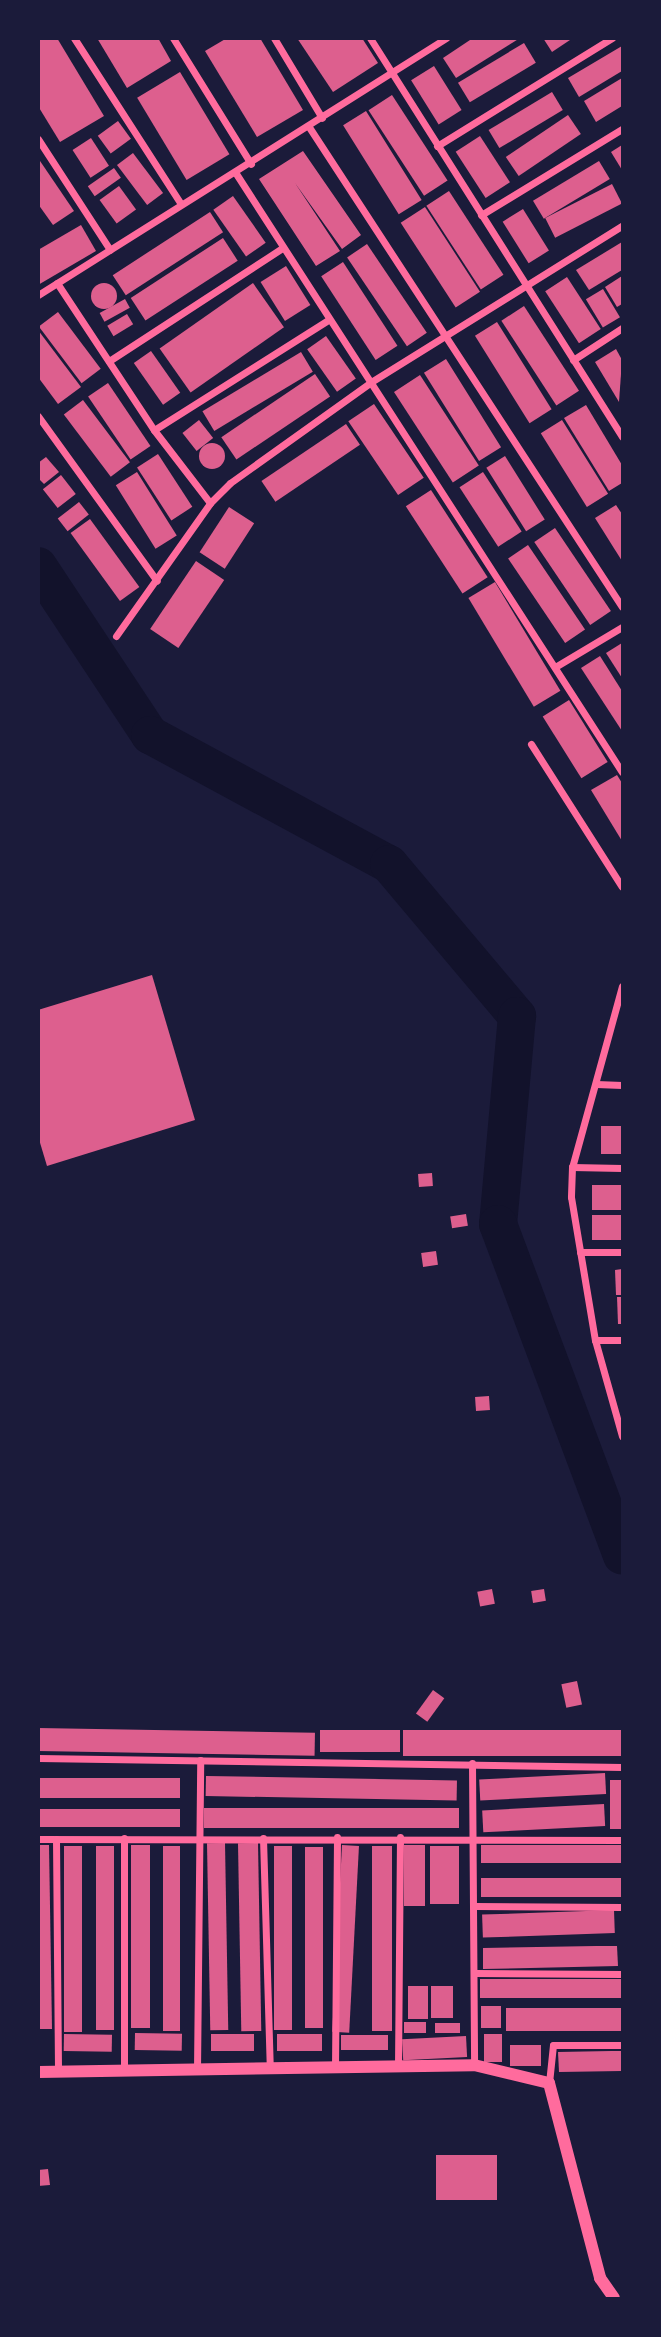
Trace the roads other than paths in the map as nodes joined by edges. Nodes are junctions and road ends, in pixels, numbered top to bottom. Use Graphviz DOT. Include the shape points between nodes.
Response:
graph roads {
  1 [pos="74,38"];
  2 [pos="173,38"];
  3 [pos="274,38"];
  4 [pos="370,38"];
  5 [pos="446,38"];
  6 [pos="612,38"];
  7 [pos="392,75"];
  8 [pos="322,118"];
  9 [pos="309,127"];
  10 [pos="622,129"];
  11 [pos="38,139"];
  12 [pos="437,146"];
  13 [pos="251,164"];
  14 [pos="235,172"];
  15 [pos="181,204"];
  16 [pos="481,215"];
  17 [pos="622,226"];
  18 [pos="281,249"];
  19 [pos="110,250"];
  20 [pos="57,283"];
  21 [pos="527,287"];
  22 [pos="38,295"];
  23 [pos="328,320"];
  24 [pos="622,328"];
  25 [pos="443,336"];
  26 [pos="573,360"];
  27 [pos="109,361"];
  28 [pos="370,382"];
  29 [pos="38,416"];
  30 [pos="155,430"];
  31 [pos="622,435"];
  32 [pos="210,503"];
  33 [pos="157,581"];
  34 [pos="622,607"];
  35 [pos="622,627"];
  36 [pos="116,636"];
  37 [pos="555,667"];
  38 [pos="531,744"];
  39 [pos="622,772"];
  40 [pos="622,887"];
  41 [pos="622,991"];
  42 [pos="596,1084"];
  43 [pos="622,1084"];
  44 [pos="572,1167"];
  45 [pos="622,1168"];
  46 [pos="580,1252"];
  47 [pos="622,1252"];
  48 [pos="595,1340"];
  49 [pos="622,1340"];
  50 [pos="620,1419"];
  51 [pos="622,1436"];
  52 [pos="38,1758"];
  53 [pos="200,1760"];
  54 [pos="472,1763"];
  55 [pos="622,1767"];
  56 [pos="337,1837"];
  57 [pos="400,1837"];
  58 [pos="471,1837"];
  59 [pos="124,1838"];
  60 [pos="198,1838"];
  61 [pos="263,1838"];
  62 [pos="38,1839"];
  63 [pos="56,1839"];
  64 [pos="622,1840"];
  65 [pos="474,1906"];
  66 [pos="622,1907"];
  67 [pos="475,1973"];
  68 [pos="622,1974"];
  69 [pos="622,2045"];
  70 [pos="474,2065"];
  71 [pos="398,2066"];
  72 [pos="335,2067"];
  73 [pos="270,2068"];
  74 [pos="124,2070"];
  75 [pos="197,2070"];
  76 [pos="38,2072"];
  77 [pos="58,2072"];
  78 [pos="548,2083"];
  79 [pos="614,2298"];
  1 -- 15 [label="street"];
  2 -- 13 [label="street"];
  3 -- 8 [label="street"];
  4 -- 7 [label="street"];
  5 -- 7 [label="street"];
  6 -- 12 [label="street"];
  7 -- 8 [label="street"];
  7 -- 12 [label="street"];
  8 -- 9 [label="street"];
  9 -- 13 [label="street"];
  9 -- 25 [label="street"];
  10 -- 16 [label="street"];
  11 -- 19 [label="street"];
  12 -- 16 [label="street"];
  13 -- 14 [label="street"];
  14 -- 15 [label="street"];
  14 -- 18 [label="street"];
  15 -- 19 [label="street"];
  16 -- 21 [label="street"];
  17 -- 21 [label="street"];
  18 -- 23 [label="street"];
  18 -- 27 [label="street"];
  19 -- 20 [label="street"];
  20 -- 22 [label="street"];
  20 -- 27 [label="street"];
  21 -- 25 [label="street"];
  21 -- 26 [label="street"];
  23 -- 28 [label="street"];
  23 -- 30 [label="street"];
  24 -- 26 [label="street"];
  25 -- 28 [label="street"];
  25 -- 34 [label="street"];
  26 -- 31 [label="street"];
  27 -- 30 [label="street"];
  28 -- 32 [label="street" via="230,483"];
  28 -- 37 [label="street"];
  29 -- 33 [label="street"];
  30 -- 32 [label="street"];
  32 -- 33 [label="street"];
  33 -- 36 [label="street"];
  35 -- 37 [label="street"];
  37 -- 39 [label="street"];
  38 -- 40 [label="street"];
  41 -- 42 [label="street"];
  42 -- 43 [label="street"];
  42 -- 44 [label="street"];
  44 -- 45 [label="street"];
  44 -- 46 [label="street" via="571,1197"];
  46 -- 47 [label="street"];
  46 -- 48 [label="street"];
  48 -- 49 [label="street"];
  48 -- 50 [label="street"];
  50 -- 51 [label="street"];
  52 -- 53 [label="street"];
  53 -- 54 [label="street"];
  53 -- 60 [label="street"];
  54 -- 55 [label="street"];
  54 -- 58 [label="street"];
  56 -- 57 [label="street"];
  56 -- 61 [label="street"];
  56 -- 72 [label="street"];
  57 -- 58 [label="street"];
  57 -- 71 [label="street"];
  58 -- 64 [label="street"];
  58 -- 65 [label="street"];
  59 -- 60 [label="street"];
  59 -- 63 [label="street"];
  59 -- 74 [label="street"];
  60 -- 61 [label="street"];
  60 -- 75 [label="street"];
  61 -- 73 [label="street"];
  62 -- 63 [label="street"];
  63 -- 77 [label="street"];
  65 -- 66 [label="street"];
  65 -- 67 [label="street"];
  67 -- 68 [label="street"];
  67 -- 70 [label="street"];
  69 -- 78 [label="street" via="553,2045"];
  70 -- 71 [label="street"];
  70 -- 78 [label="street"];
  71 -- 72 [label="street"];
  72 -- 73 [label="street"];
  73 -- 75 [label="street"];
  74 -- 75 [label="street"];
  74 -- 77 [label="street"];
  76 -- 77 [label="street"];
  78 -- 79 [label="street" via="600,2278"];
}
